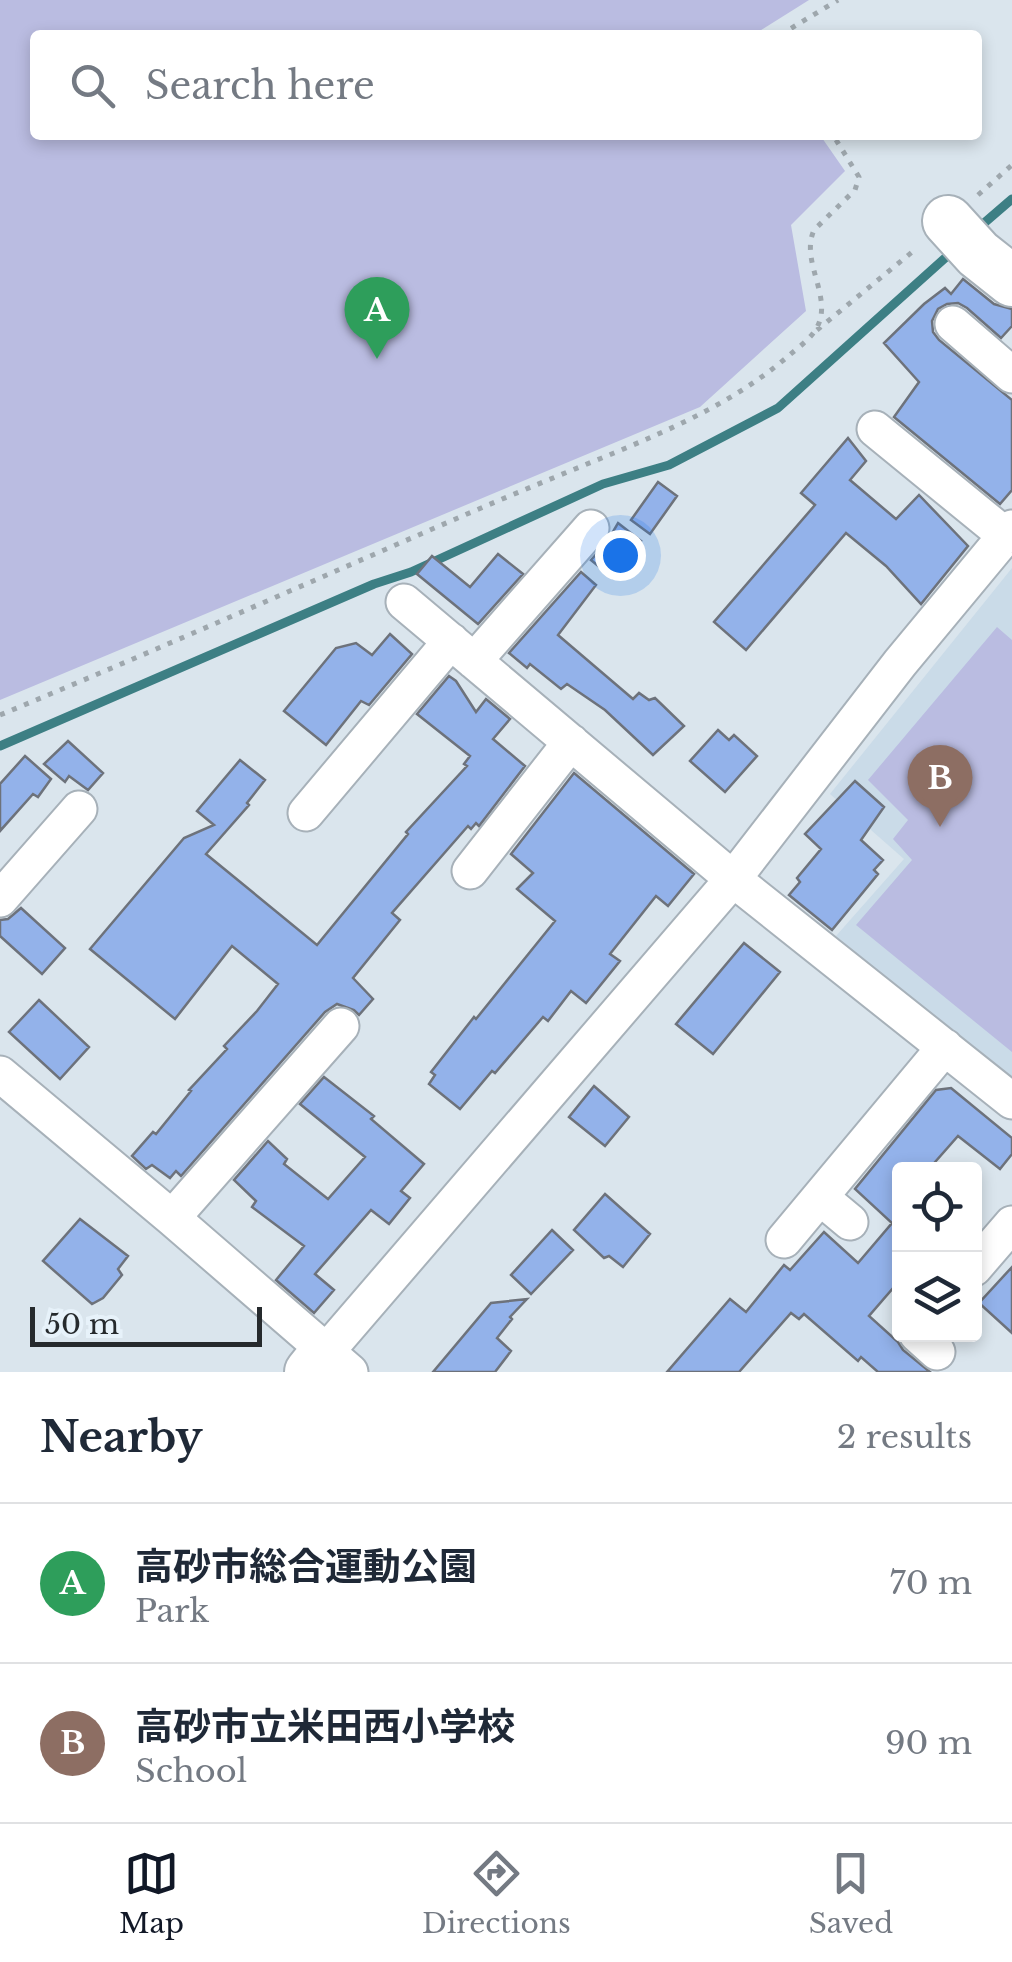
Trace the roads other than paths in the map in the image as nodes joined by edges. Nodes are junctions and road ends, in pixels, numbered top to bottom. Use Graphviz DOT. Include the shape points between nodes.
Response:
graph roads {
  1 [pos="954,324"];
  2 [pos="1012,376"];
  3 [pos="875,429"];
  4 [pos="590,528"];
  5 [pos="1009,532"];
  6 [pos="404,602"];
  7 [pos="462,651"];
  8 [pos="572,742"];
  9 [pos="78,809"];
  10 [pos="306,813"];
  11 [pos="470,871"];
  12 [pos="733,879"];
  13 [pos="0,899"];
  14 [pos="342,1026"];
  15 [pos="945,1048"];
  16 [pos="0,1074"];
  17 [pos="1012,1101"];
  18 [pos="820,1198"];
  19 [pos="172,1218"];
  20 [pos="850,1222"];
  21 [pos="1012,1224"];
  22 [pos="784,1240"];
  23 [pos="982,1259"];
  24 [pos="329,1365"];
  1 -- 2 [label="street"];
  3 -- 5 [label="street"];
  4 -- 7 [label="street"];
  5 -- 12 [label="street"];
  6 -- 7 [label="street"];
  7 -- 8 [label="street"];
  7 -- 10 [label="street"];
  8 -- 11 [label="street"];
  8 -- 12 [label="street"];
  9 -- 13 [label="street" via="27,845"];
  12 -- 15 [label="street"];
  12 -- 24 [label="street"];
  14 -- 19 [label="street" via="294,1061"];
  15 -- 17 [label="street"];
  15 -- 18 [label="street"];
  16 -- 19 [label="street"];
  18 -- 20 [label="street"];
  18 -- 22 [label="street"];
  19 -- 24 [label="street"];
  21 -- 23 [label="street"];
}
